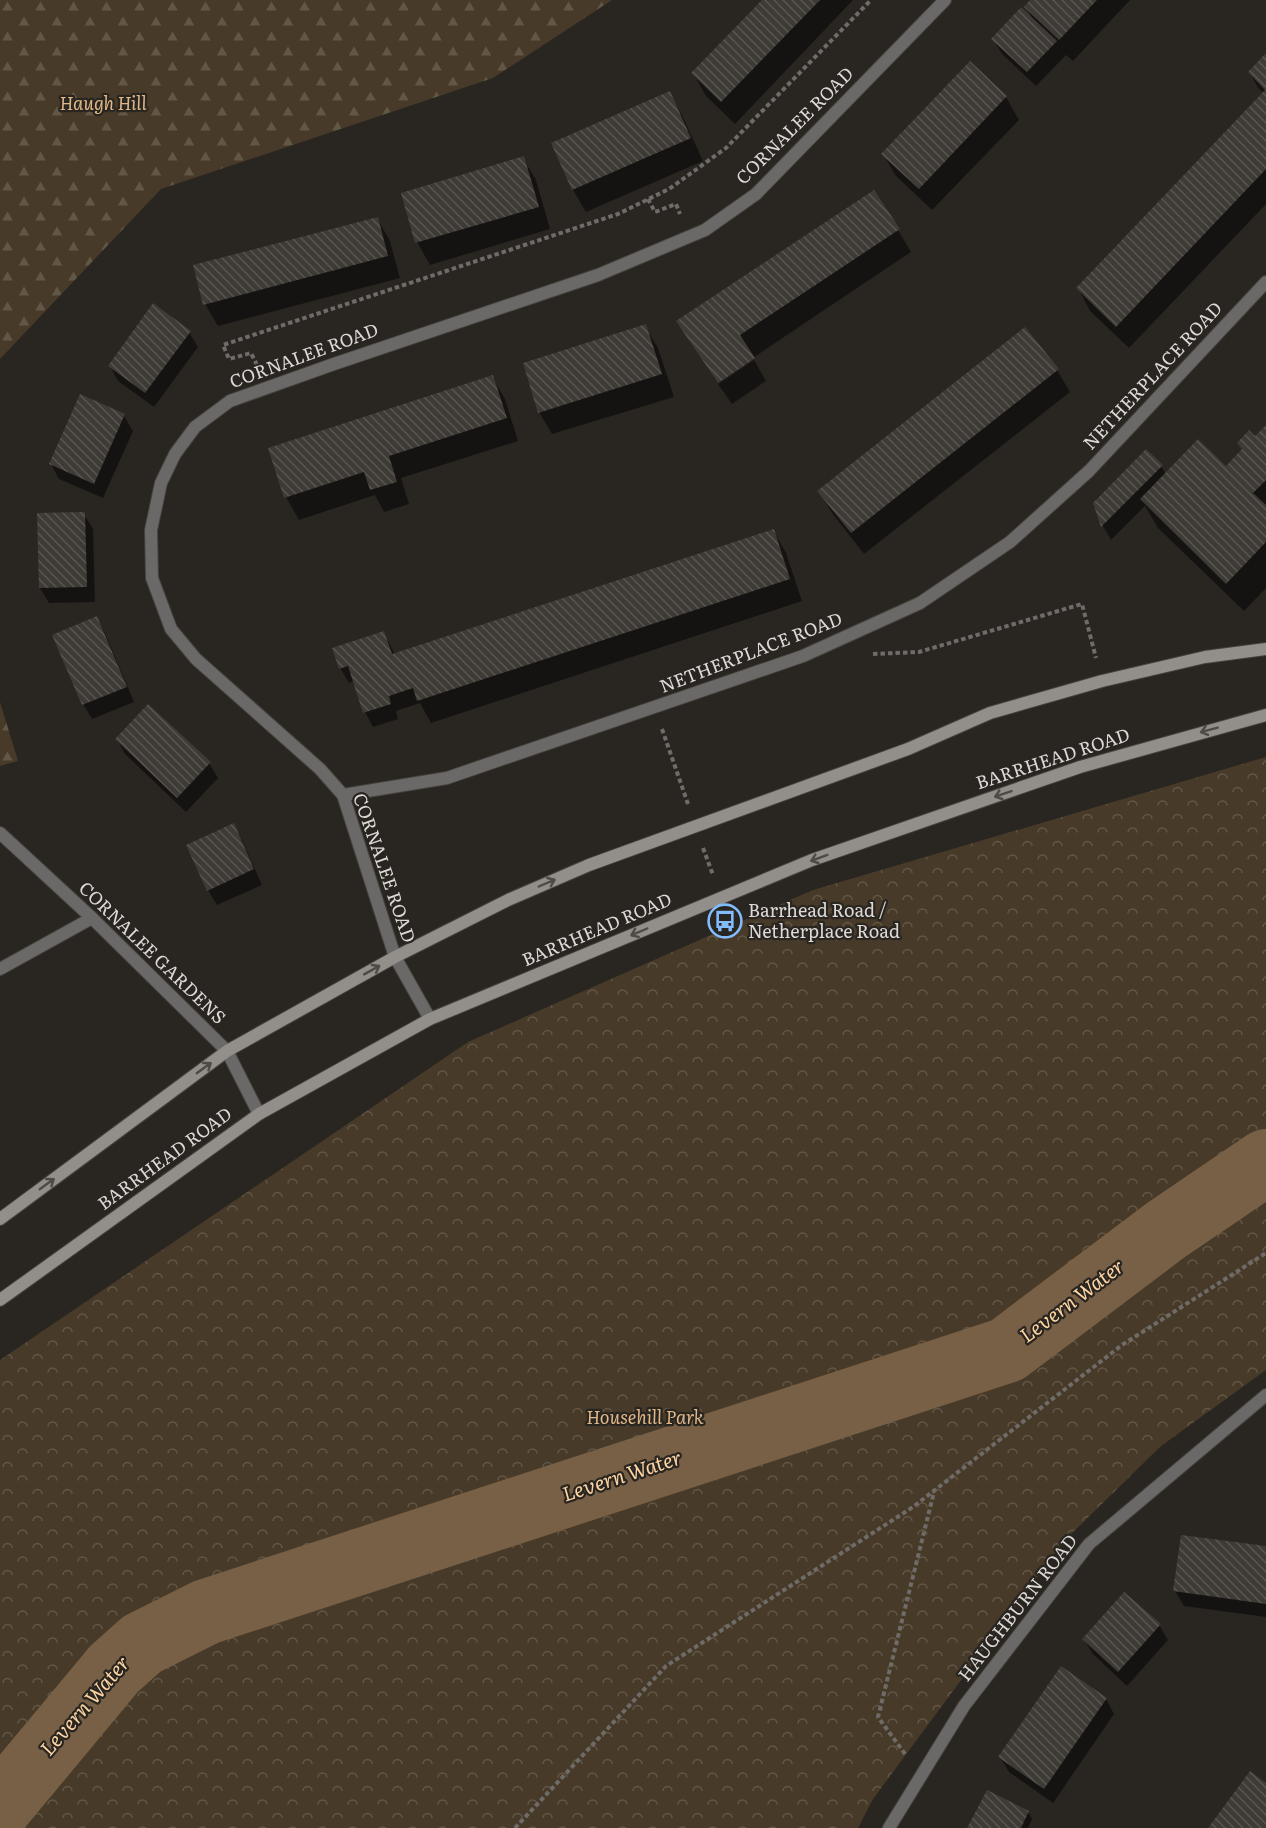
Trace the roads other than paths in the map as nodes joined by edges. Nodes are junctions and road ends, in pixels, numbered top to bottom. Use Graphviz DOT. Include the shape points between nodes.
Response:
graph roads {
  1 [pos="945,0"];
  2 [pos="1266,282"];
  3 [pos="1266,649"];
  4 [pos="1266,715"];
  5 [pos="343,795"];
  6 [pos="0,832"];
  7 [pos="92,918"];
  8 [pos="395,957"];
  9 [pos="0,969"];
  10 [pos="430,1019"];
  11 [pos="227,1051"];
  12 [pos="259,1114"];
  13 [pos="0,1219"];
  14 [pos="0,1299"];
  15 [pos="1265,1398"];
  16 [pos="890,1828"];
  1 -- 5 [label="street, CORNALEE ROAD" via="756,194 705,230 598,275 230,401 195,427 175,454 161,483 151,530 152,578 171,629 196,659 320,769"];
  2 -- 5 [label="street, NETHERPLACE ROAD" via="1089,471 1010,542 920,603 803,656 447,778"];
  8 -- 3 [label="main road, one-way" via="507,900 589,865 908,749 990,713 1205,657"];
  4 -- 10 [label="main road, BARRHEAD ROAD, one-way" via="1080,767 812,860"];
  5 -- 8 [label="street, CORNALEE ROAD"];
  6 -- 7 [label="street, CORNALEE GARDENS"];
  7 -- 9 [label="street"];
  7 -- 11 [label="street, CORNALEE GARDENS"];
  8 -- 10 [label="street, CORNALEE ROAD"];
  11 -- 8 [label="main road, one-way"];
  10 -- 12 [label="main road, BARRHEAD ROAD"];
  11 -- 12 [label="street, CORNALEE GARDENS"];
  13 -- 11 [label="main road, one-way"];
  12 -- 14 [label="main road, BARRHEAD ROAD"];
  15 -- 16 [label="street, HAUGHBURN ROAD" via="1089,1544 964,1706"];
}
